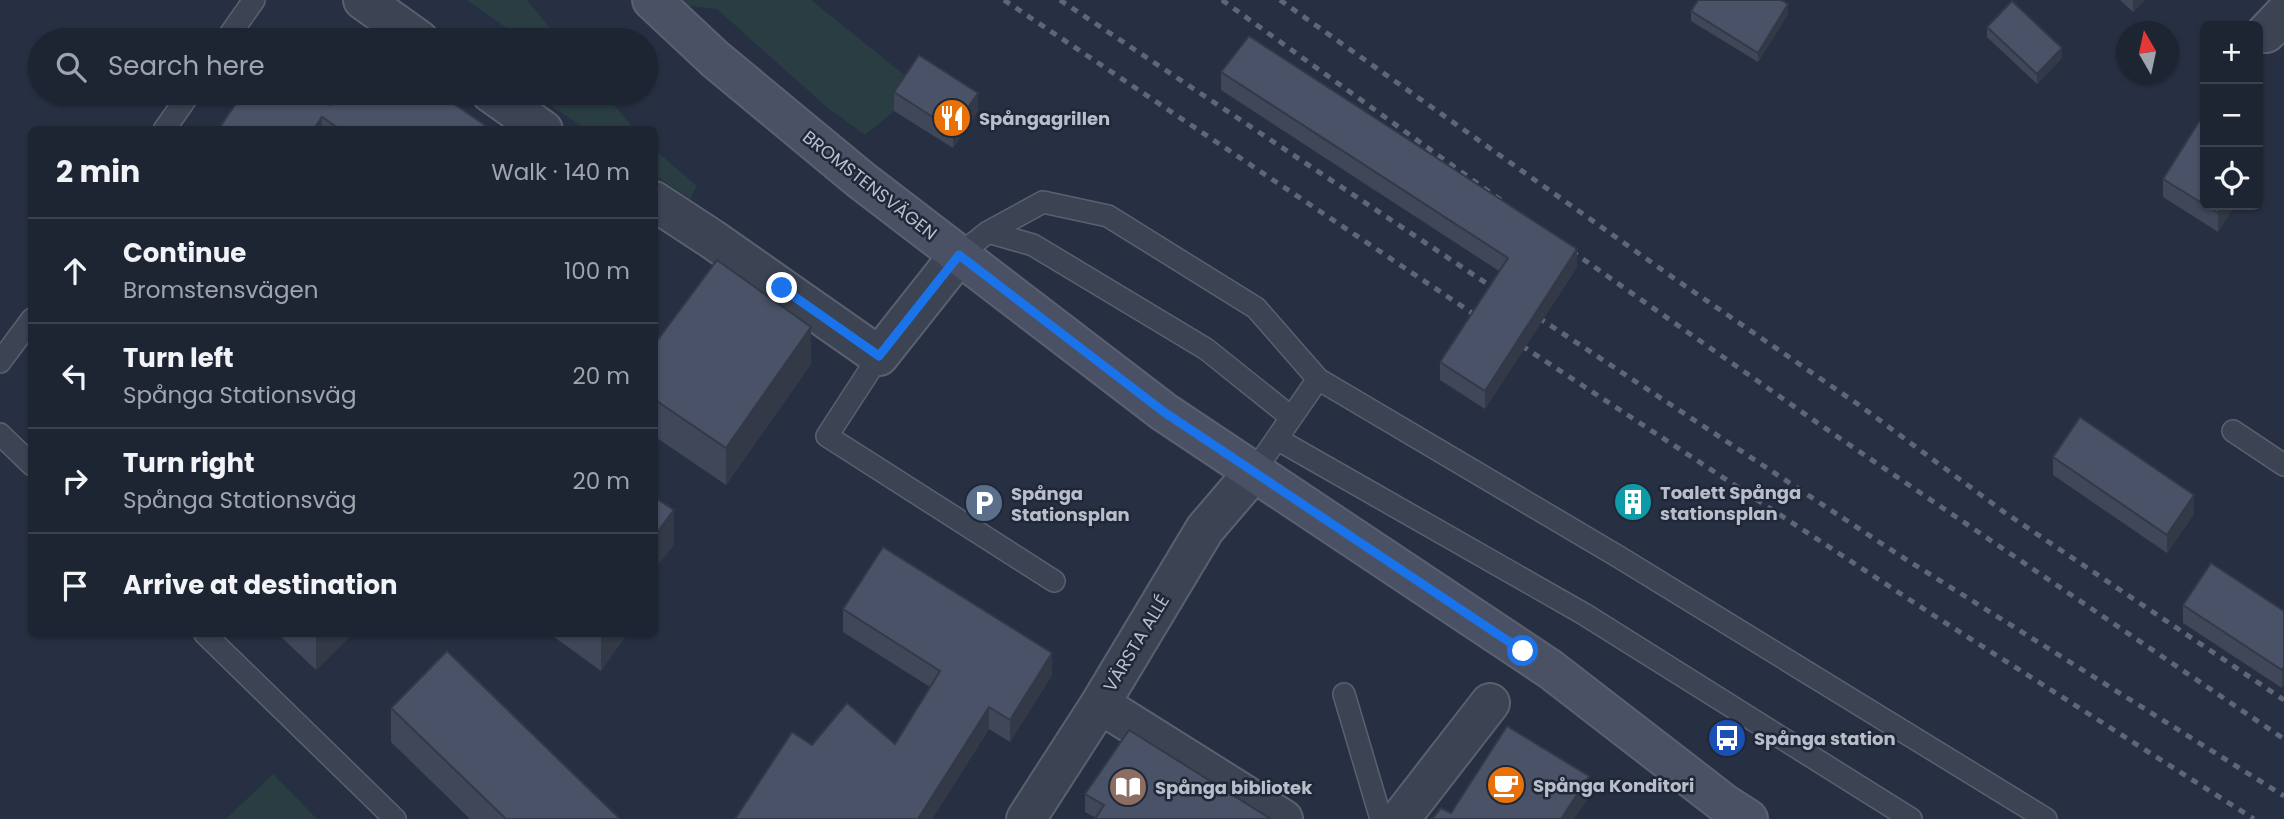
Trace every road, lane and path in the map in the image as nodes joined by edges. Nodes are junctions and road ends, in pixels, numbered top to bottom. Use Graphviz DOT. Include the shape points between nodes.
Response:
graph roads {
  1 [pos="254,0"];
  2 [pos="363,0"];
  3 [pos="652,0"];
  4 [pos="234,28"];
  5 [pos="402,28"];
  6 [pos="182,105"];
  7 [pos="508,105"];
  8 [pos="167,126"];
  9 [pos="537,126"];
  10 [pos="658,204"];
  11 [pos="973,243"];
  12 [pos="28,324"];
  13 [pos="879,356"];
  14 [pos="0,362"];
  15 [pos="1318,379"];
  16 [pos="1292,417"];
  17 [pos="2233,431"];
  18 [pos="0,434"];
  19 [pos="1277,439"];
  20 [pos="28,461"];
  21 [pos="2284,465"];
  22 [pos="1253,473"];
  23 [pos="1054,581"];
  24 [pos="208,637"];
  25 [pos="1344,694"];
  26 [pos="1490,703"];
  27 [pos="1100,704"];
  28 [pos="1730,814"];
  29 [pos="395,819"];
  30 [pos="1027,819"];
  31 [pos="1283,819"];
  32 [pos="1381,819"];
  33 [pos="1400,819"];
  34 [pos="1911,819"];
  35 [pos="2046,819"];
  1 -- 4 [label="lane"];
  2 -- 5 [label="street"];
  3 -- 11 [label="street, BROMSTENSVÄGEN" via="861,180"];
  6 -- 8 [label="lane"];
  7 -- 9 [label="street"];
  10 -- 13 [label="street"];
  11 -- 13 [label="street"];
  11 -- 15 [label="lane" via="1043,202 1108,216 1256,308"];
  11 -- 16 [label="lane" via="1033,246 1206,349"];
  11 -- 22 [label="street, BROMSTENSVÄGEN" via="1164,412"];
  12 -- 14 [label="lane"];
  13 -- 23 [label="lane" via="827,436"];
  15 -- 16 [label="lane"];
  15 -- 35 [label="lane"];
  16 -- 19 [label="lane"];
  17 -- 21 [label="lane"];
  18 -- 20 [label="lane"];
  19 -- 22 [label="lane"];
  19 -- 34 [label="lane" via="1584,614"];
  22 -- 27 [label="street, VÄRSTA ALLÉ" via="1205,529"];
  22 -- 28 [label="street, BROMSTENSVÄGEN" via="1550,669"];
  24 -- 29 [label="lane"];
  25 -- 32 [label="lane"];
  26 -- 33 [label="street"];
  27 -- 30 [label="street, VÄRSTA ALLÉ"];
  27 -- 31 [label="street"];
}
